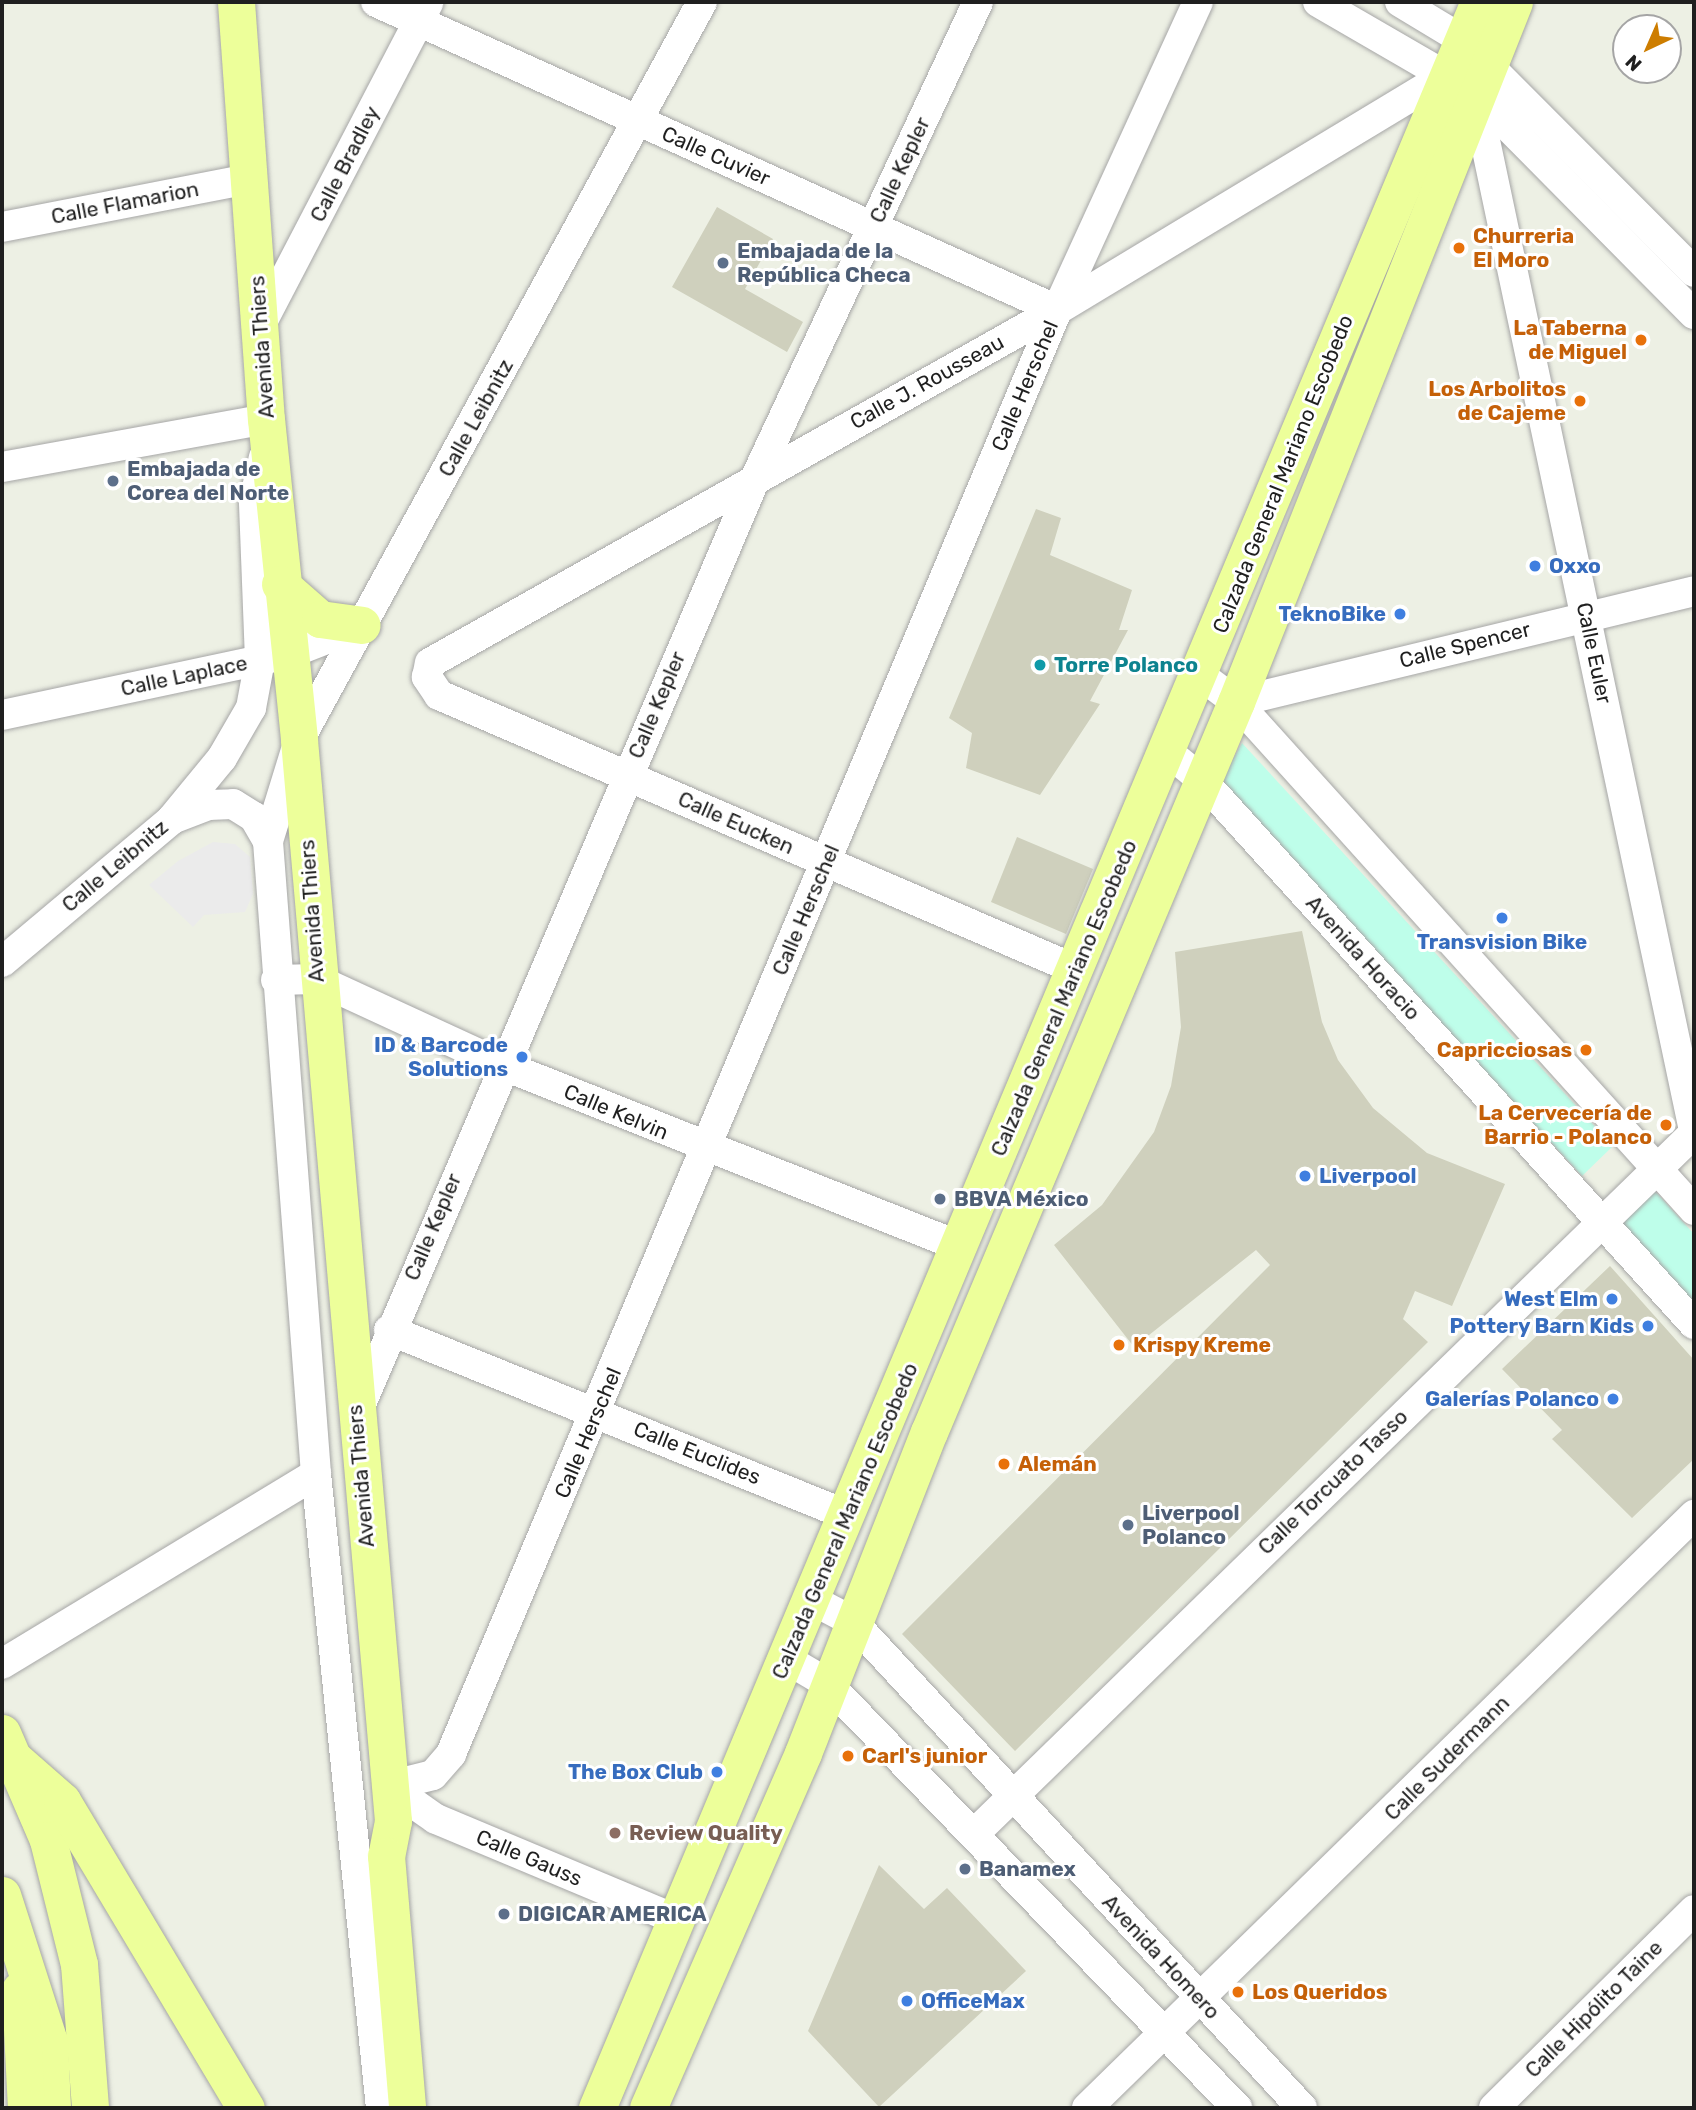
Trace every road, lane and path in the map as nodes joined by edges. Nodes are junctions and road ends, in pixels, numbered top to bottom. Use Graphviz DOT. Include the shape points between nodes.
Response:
graph roads {
  1 [pos="236,2"];
  2 [pos="376,2"];
  3 [pos="702,2"];
  4 [pos="978,2"];
  5 [pos="1198,2"];
  6 [pos="1318,2"];
  7 [pos="1400,2"];
  8 [pos="1479,2"];
  9 [pos="1514,2"];
  10 [pos="424,12"];
  11 [pos="1468,68"];
  12 [pos="638,121"];
  13 [pos="249,180"];
  14 [pos="874,226"];
  15 [pos="2,227"];
  16 [pos="1694,272"];
  17 [pos="1057,310"];
  18 [pos="1694,314"];
  19 [pos="260,326"];
  20 [pos="267,427"];
  21 [pos="2,467"];
  22 [pos="755,479"];
  23 [pos="280,584"];
  24 [pos="1694,591"];
  25 [pos="1586,615"];
  26 [pos="362,625"];
  27 [pos="439,655"];
  28 [pos="274,657"];
  29 [pos="1200,675"];
  30 [pos="1236,702"];
  31 [pos="2,715"];
  32 [pos="299,740"];
  33 [pos="1168,752"];
  34 [pos="626,775"];
  35 [pos="1201,779"];
  36 [pos="172,820"];
  37 [pos="268,841"];
  38 [pos="826,862"];
  39 [pos="2,962"];
  40 [pos="1077,970"];
  41 [pos="316,979"];
  42 [pos="276,980"];
  43 [pos="502,1065"];
  44 [pos="1694,1131"];
  45 [pos="705,1149"];
  46 [pos="1656,1168"];
  47 [pos="1694,1210"];
  48 [pos="1601,1221"];
  49 [pos="960,1246"];
  50 [pos="1694,1324"];
  51 [pos="389,1330"];
  52 [pos="597,1412"];
  53 [pos="355,1418"];
  54 [pos="316,1474"];
  55 [pos="847,1515"];
  56 [pos="1694,1515"];
  57 [pos="812,1600"];
  58 [pos="852,1621"];
  59 [pos="788,1660"];
  60 [pos="2,1664"];
  61 [pos="827,1683"];
  62 [pos="8,1746"];
  63 [pos="1013,1795"];
  64 [pos="391,1804"];
  65 [pos="974,1834"];
  66 [pos="2,1895"];
  67 [pos="1694,1910"];
  68 [pos="675,1919"];
  69 [pos="19,1940"];
  70 [pos="1200,2001"];
  71 [pos="1166,2033"];
  72 [pos="26,2108"];
  73 [pos="52,2108"];
  74 [pos="90,2108"];
  75 [pos="246,2108"];
  76 [pos="381,2108"];
  77 [pos="407,2108"];
  78 [pos="433,2108"];
  79 [pos="597,2108"];
  80 [pos="648,2108"];
  81 [pos="1087,2108"];
  82 [pos="1237,2108"];
  83 [pos="1303,2108"];
  84 [pos="1494,2108"];
  1 -- 13 [label="main road, Avenida Thiers"];
  2 -- 10 [label="street, Calle Cuvier"];
  3 -- 12 [label="street, Calle Leibnitz"];
  4 -- 14 [label="street, Calle Kepler"];
  5 -- 17 [label="street, Calle Herschel"];
  6 -- 11 [label="street"];
  7 -- 11 [label="street"];
  8 -- 11 [label="main road, Calzada General Mariano Escobedo"];
  9 -- 11 [label="main road, Calzada General Mariano Escobedo"];
  10 -- 12 [label="street, Calle Cuvier"];
  10 -- 19 [label="street, Calle Bradley"];
  11 -- 16 [label="street"];
  11 -- 17 [label="street, Calle J. Rousseau"];
  11 -- 18 [label="street"];
  11 -- 25 [label="street, Calle Euler"];
  11 -- 29 [label="main road, Calzada General Mariano Escobedo"];
  11 -- 30 [label="main road, Calzada General Mariano Escobedo"];
  12 -- 14 [label="street, Calle Cuvier"];
  12 -- 26 [label="street, Calle Leibnitz"];
  13 -- 15 [label="street, Calle Flamarion"];
  13 -- 19 [label="main road, Avenida Thiers"];
  14 -- 17 [label="street, Calle Cuvier"];
  14 -- 22 [label="street, Calle Kepler"];
  17 -- 22 [label="street, Calle J. Rousseau"];
  17 -- 38 [label="street, Calle Herschel"];
  19 -- 20 [label="main road, Avenida Thiers"];
  20 -- 21 [label="street"];
  20 -- 23 [label="main road, Avenida Thiers"];
  20 -- 28 [label="street, Calle Leibnitz" via="254,501"];
  22 -- 27 [label="street, Calle J. Rousseau"];
  22 -- 34 [label="street, Calle Kepler"];
  23 -- 26 [label="main road" via="320,619"];
  23 -- 28 [label="main road, Avenida Thiers"];
  24 -- 25 [label="street, Calle Spencer"];
  25 -- 30 [label="street, Calle Spencer"];
  25 -- 44 [label="street, Calle Euler"];
  26 -- 28 [label="street, Calle Laplace"];
  26 -- 32 [label="street, Calle Leibnitz"];
  27 -- 34 [label="street, Calle Eucken" via="426,677 439,695"];
  28 -- 31 [label="street, Calle Laplace"];
  28 -- 32 [label="main road, Avenida Thiers"];
  28 -- 36 [label="street, Calle Leibnitz" via="222,758"];
  29 -- 30 [label="street"];
  29 -- 33 [label="main road, Calzada General Mariano Escobedo"];
  30 -- 35 [label="main road, Calzada General Mariano Escobedo"];
  30 -- 46 [label="street"];
  32 -- 37 [label="street, Calle Leibnitz"];
  32 -- 41 [label="main road, Avenida Thiers"];
  33 -- 35 [label="street, Avenida Horacio"];
  33 -- 40 [label="main road, Calzada General Mariano Escobedo"];
  34 -- 38 [label="street, Calle Eucken"];
  34 -- 43 [label="street, Calle Kepler"];
  35 -- 48 [label="street, Avenida Horacio"];
  35 -- 58 [label="main road, Calzada General Mariano Escobedo"];
  36 -- 37 [label="street" via="208,805 233,804 254,817"];
  36 -- 39 [label="street, Calle Leibnitz"];
  37 -- 42 [label="street, Avenida Thiers"];
  38 -- 40 [label="street, Calle Eucken"];
  38 -- 45 [label="street, Calle Herschel"];
  40 -- 49 [label="main road, Calzada General Mariano Escobedo"];
  41 -- 42 [label="street, Calle Kelvin"];
  41 -- 43 [label="street, Calle Kelvin"];
  41 -- 53 [label="main road, Avenida Thiers"];
  42 -- 54 [label="street, Avenida Thiers"];
  43 -- 45 [label="street, Calle Kelvin"];
  43 -- 51 [label="street, Calle Kepler"];
  44 -- 46 [label="street, Calle Torcuato Tasso"];
  45 -- 49 [label="street, Calle Kelvin"];
  45 -- 52 [label="street, Calle Herschel"];
  46 -- 47 [label="street"];
  46 -- 48 [label="street, Calle Torcuato Tasso"];
  48 -- 50 [label="street, Avenida Horacio"];
  48 -- 63 [label="street, Calle Torcuato Tasso"];
  49 -- 55 [label="main road, Calzada General Mariano Escobedo"];
  51 -- 52 [label="street, Calle Euclides"];
  51 -- 53 [label="street, Calle Kepler"];
  52 -- 55 [label="street, Calle Euclides"];
  52 -- 64 [label="street, Calle Herschel" via="451,1754 433,1775"];
  53 -- 64 [label="main road, Avenida Thiers"];
  54 -- 60 [label="street"];
  54 -- 76 [label="street, Avenida Thiers"];
  55 -- 57 [label="main road, Calzada General Mariano Escobedo"];
  56 -- 70 [label="street, Calle Sudermann"];
  57 -- 58 [label="street, Avenida Homero"];
  57 -- 59 [label="main road, Calzada General Mariano Escobedo"];
  58 -- 61 [label="main road, Calzada General Mariano Escobedo"];
  58 -- 63 [label="street, Avenida Homero"];
  59 -- 61 [label="street"];
  59 -- 68 [label="main road, Calzada General Mariano Escobedo"];
  61 -- 65 [label="street"];
  61 -- 80 [label="main road, Calzada General Mariano Escobedo" via="803,1754"];
  62 -- 74 [label="main road" via="48,1840 79,1964"];
  62 -- 75 [label="main road" via="62,1801"];
  63 -- 65 [label="street, Calle Torcuato Tasso"];
  63 -- 70 [label="street, Avenida Homero"];
  64 -- 68 [label="street, Calle Gauss"];
  64 -- 77 [label="main road" via="386,1856"];
  64 -- 78 [label="main road" via="411,1852"];
  65 -- 71 [label="street"];
  66 -- 69 [label="main road"];
  67 -- 84 [label="street, Calle Hipólito Taine"];
  68 -- 79 [label="main road, Calzada General Mariano Escobedo"];
  69 -- 72 [label="main road"];
  69 -- 73 [label="main road" via="48,2041"];
  70 -- 71 [label="street, Calle Sudermann"];
  70 -- 83 [label="street, Avenida Homero"];
  71 -- 81 [label="street"];
  71 -- 82 [label="street"];
}
